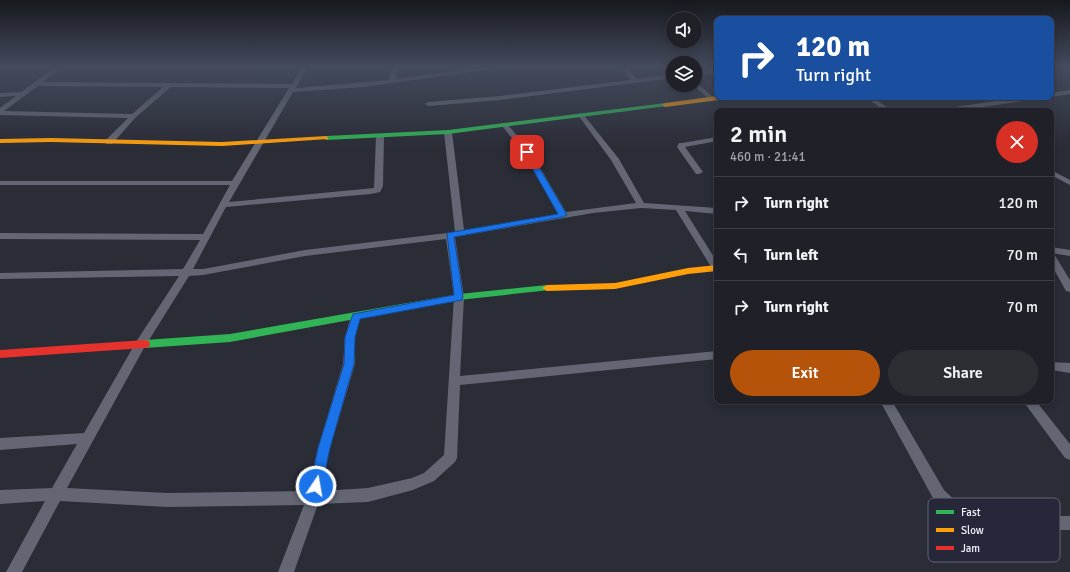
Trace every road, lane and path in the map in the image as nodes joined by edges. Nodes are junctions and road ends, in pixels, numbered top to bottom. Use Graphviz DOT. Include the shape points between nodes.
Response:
graph roads {
  1 [pos="24,94"];
  2 [pos="159,94"];
  3 [pos="290,94"];
  4 [pos="532,94"];
  5 [pos="706,94"];
  6 [pos="0,96"];
  7 [pos="712,99"];
  8 [pos="873,100"];
  9 [pos="1016,100"];
  10 [pos="428,104"];
  11 [pos="885,108"];
  12 [pos="963,108"];
  13 [pos="0,112"];
  14 [pos="581,115"];
  15 [pos="134,116"];
  16 [pos="506,126"];
  17 [pos="448,132"];
  18 [pos="380,136"];
  19 [pos="714,140"];
  20 [pos="0,141"];
  21 [pos="109,142"];
  22 [pos="260,142"];
  23 [pos="699,172"];
  24 [pos="1054,174"];
  25 [pos="0,183"];
  26 [pos="235,183"];
  27 [pos="1070,183"];
  28 [pos="224,205"];
  29 [pos="641,205"];
  30 [pos="679,209"];
  31 [pos="714,211"];
  32 [pos="563,215"];
  33 [pos="455,234"];
  34 [pos="0,236"];
  35 [pos="206,237"];
  36 [pos="1054,250"];
  37 [pos="1070,253"];
  38 [pos="1054,261"];
  39 [pos="714,263"];
  40 [pos="714,268"];
  41 [pos="186,272"];
  42 [pos="0,276"];
  43 [pos="1070,289"];
  44 [pos="459,297"];
  45 [pos="356,316"];
  46 [pos="140,346"];
  47 [pos="0,354"];
  48 [pos="714,355"];
  49 [pos="1054,366"];
  50 [pos="1070,368"];
  51 [pos="455,381"];
  52 [pos="888,404"];
  53 [pos="1031,404"];
  54 [pos="88,438"];
  55 [pos="0,444"];
  56 [pos="1070,454"];
  57 [pos="56,494"];
  58 [pos="0,498"];
  59 [pos="314,498"];
  60 [pos="942,498"];
  61 [pos="14,572"];
  62 [pos="286,572"];
  1 -- 6 [label="street"];
  1 -- 13 [label="street"];
  2 -- 15 [label="street"];
  3 -- 22 [label="street"];
  4 -- 10 [label="street"];
  5 -- 7 [label="street"];
  7 -- 14 [label="street"];
  8 -- 11 [label="street"];
  9 -- 12 [label="street"];
  13 -- 15 [label="street"];
  14 -- 16 [label="street"];
  14 -- 29 [label="street" via="614,159"];
  15 -- 21 [label="street"];
  16 -- 17 [label="street"];
  16 -- 32 [label="street" via="527,152"];
  17 -- 18 [label="street"];
  17 -- 33 [label="street"];
  18 -- 22 [label="street"];
  18 -- 28 [label="street" via="377,190"];
  19 -- 23 [label="street" via="681,147"];
  20 -- 21 [label="street"];
  21 -- 22 [label="street"];
  22 -- 26 [label="street"];
  24 -- 27 [label="street"];
  25 -- 26 [label="street"];
  26 -- 28 [label="street"];
  28 -- 35 [label="street"];
  29 -- 30 [label="street"];
  29 -- 32 [label="street"];
  30 -- 31 [label="street"];
  30 -- 39 [label="street"];
  32 -- 33 [label="street"];
  33 -- 41 [label="street" via="305,253 204,272"];
  33 -- 44 [label="street"];
  34 -- 35 [label="street"];
  35 -- 41 [label="street"];
  36 -- 37 [label="street"];
  38 -- 43 [label="street"];
  40 -- 44 [label="street" via="615,286 547,288"];
  41 -- 42 [label="street"];
  41 -- 46 [label="street"];
  44 -- 45 [label="street"];
  44 -- 51 [label="street"];
  45 -- 46 [label="street" via="242,336"];
  45 -- 59 [label="street" via="350,337 349,364 324,448"];
  46 -- 47 [label="street"];
  46 -- 54 [label="street"];
  48 -- 51 [label="street"];
  49 -- 50 [label="street"];
  51 -- 59 [label="street" via="450,458 429,477 413,484 368,495"];
  52 -- 60 [label="street"];
  53 -- 56 [label="street"];
  54 -- 55 [label="street"];
  54 -- 57 [label="street"];
  57 -- 58 [label="street"];
  57 -- 59 [label="street" via="167,500"];
  57 -- 61 [label="street"];
  59 -- 62 [label="street"];
}
